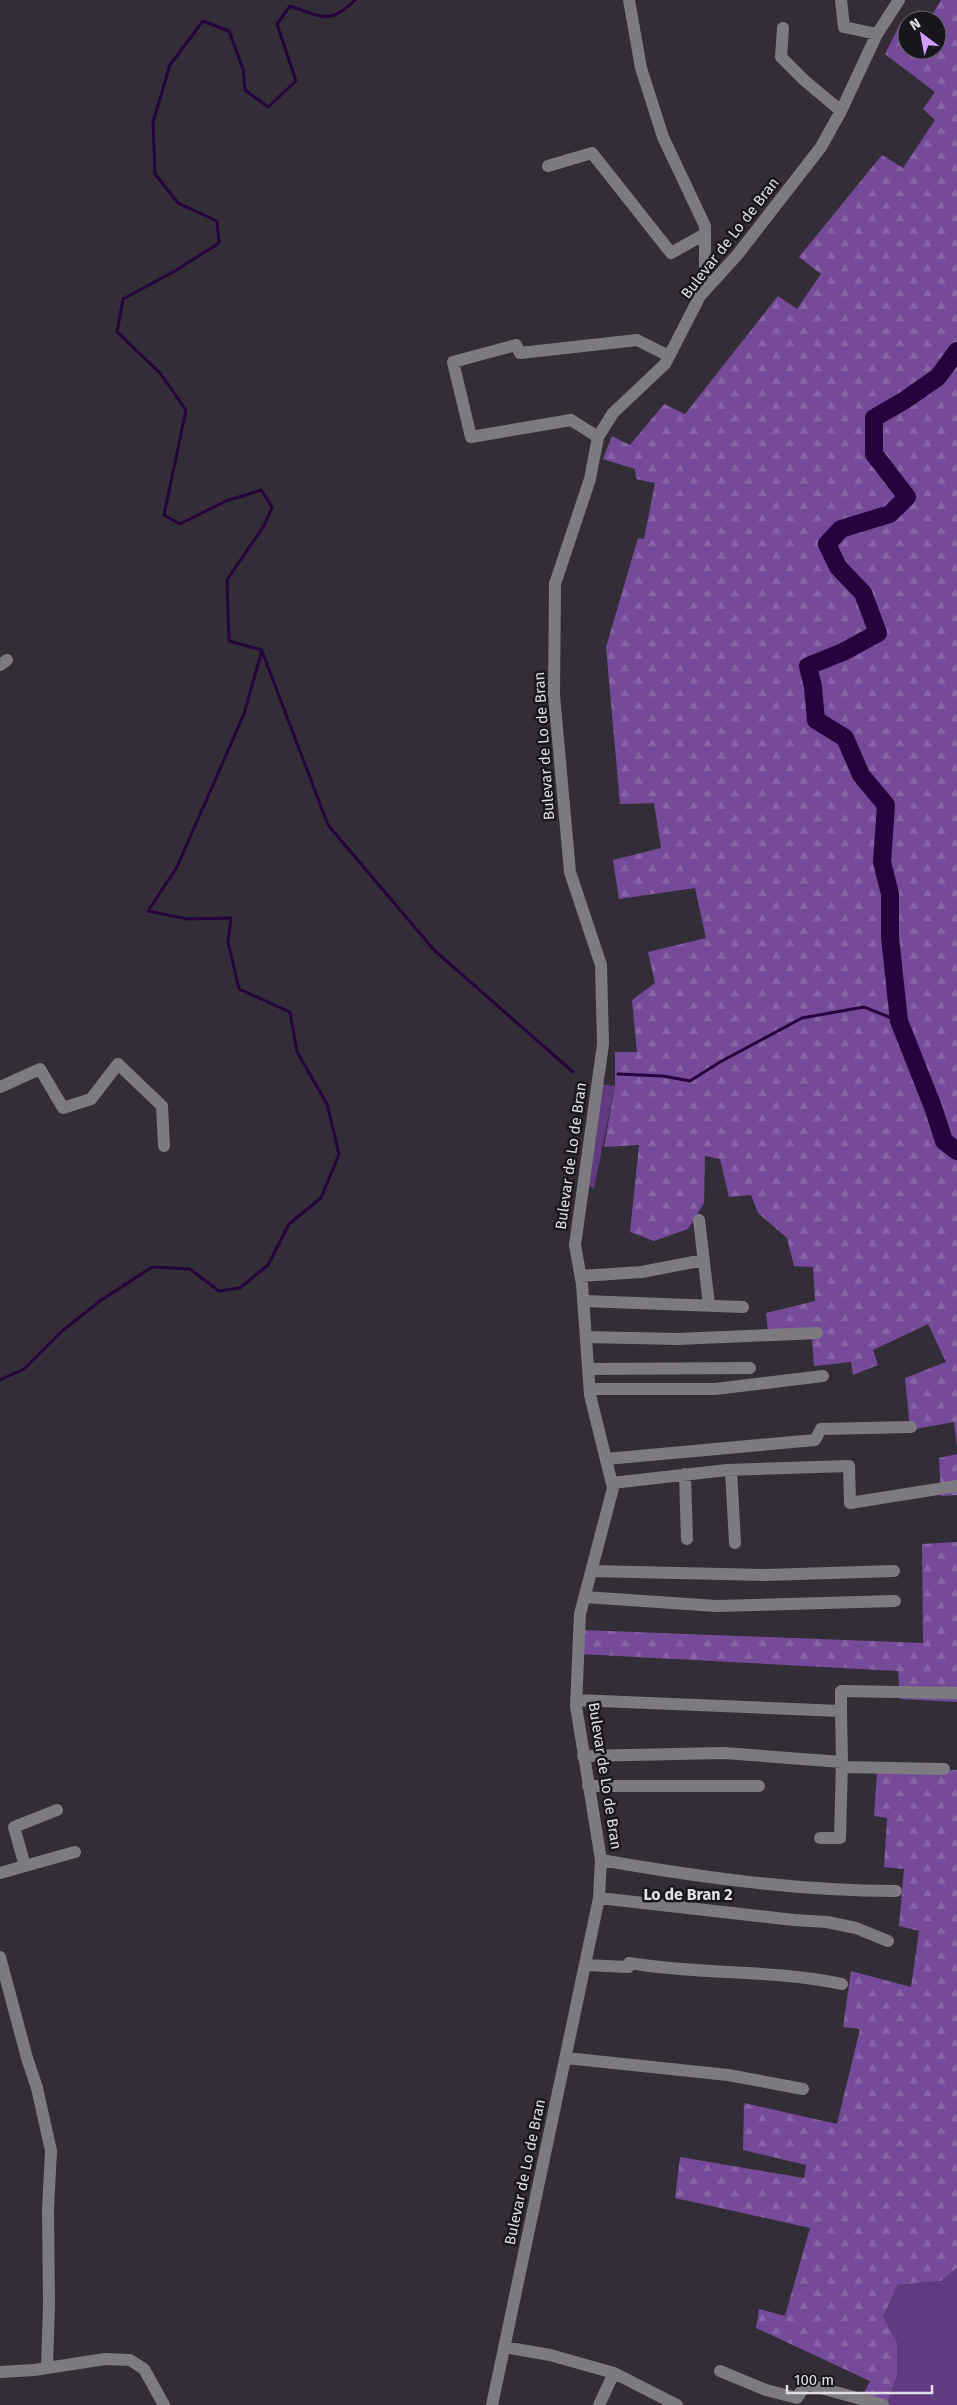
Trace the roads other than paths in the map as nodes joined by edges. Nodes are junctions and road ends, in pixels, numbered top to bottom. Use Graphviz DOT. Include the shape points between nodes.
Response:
graph roads {
  1 [pos="629,0"];
  2 [pos="841,0"];
  3 [pos="899,0"];
  4 [pos="783,28"];
  5 [pos="877,34"];
  6 [pos="841,111"];
  7 [pos="548,166"];
  8 [pos="705,234"];
  9 [pos="700,296"];
  10 [pos="669,356"];
  11 [pos="598,437"];
  12 [pos="0,1087"];
  13 [pos="164,1146"];
  14 [pos="699,1220"];
  15 [pos="704,1260"];
  16 [pos="581,1276"];
  17 [pos="584,1301"];
  18 [pos="709,1305"];
  19 [pos="743,1307"];
  20 [pos="817,1333"];
  21 [pos="586,1336"];
  22 [pos="750,1368"];
  23 [pos="588,1370"];
  24 [pos="823,1376"];
  25 [pos="590,1389"];
  26 [pos="911,1427"];
  27 [pos="606,1459"];
  28 [pos="731,1470"];
  29 [pos="685,1474"];
  30 [pos="612,1482"];
  31 [pos="957,1486"];
  32 [pos="686,1539"];
  33 [pos="735,1543"];
  34 [pos="591,1571"];
  35 [pos="894,1571"];
  36 [pos="584,1597"];
  37 [pos="895,1601"];
  38 [pos="957,1693"];
  39 [pos="576,1700"];
  40 [pos="841,1711"];
  41 [pos="583,1756"];
  42 [pos="842,1765"];
  43 [pos="944,1769"];
  44 [pos="588,1786"];
  45 [pos="759,1786"];
  46 [pos="57,1810"];
  47 [pos="820,1838"];
  48 [pos="76,1852"];
  49 [pos="601,1860"];
  50 [pos="25,1866"];
  51 [pos="0,1873"];
  52 [pos="896,1891"];
  53 [pos="599,1898"];
  54 [pos="888,1941"];
  55 [pos="0,1957"];
  56 [pos="585,1965"];
  57 [pos="842,1984"];
  58 [pos="566,2058"];
  59 [pos="804,2089"];
  60 [pos="504,2346"];
  61 [pos="47,2367"];
  62 [pos="720,2371"];
  63 [pos="0,2372"];
  64 [pos="614,2373"];
  65 [pos="164,2405"];
  66 [pos="492,2405"];
  67 [pos="599,2405"];
  68 [pos="677,2405"];
  69 [pos="884,2405"];
  1 -- 8 [label="street" via="641,68 662,137 705,226"];
  2 -- 5 [label="street" via="844,27"];
  3 -- 5 [label="street, Bulevar de Lo de Bran"];
  4 -- 6 [label="street" via="781,57"];
  5 -- 6 [label="street, Bulevar de Lo de Bran"];
  6 -- 9 [label="street, Bulevar de Lo de Bran" via="821,147 738,254"];
  7 -- 8 [label="street" via="592,153 672,253"];
  8 -- 9 [label="street" via="706,269"];
  9 -- 10 [label="street, Bulevar de Lo de Bran"];
  10 -- 11 [label="street, Bulevar de Lo de Bran" via="665,364 613,413"];
  10 -- 11 [label="street" via="637,340 520,352 516,345 453,362 471,437 571,420"];
  11 -- 16 [label="street, Bulevar de Lo de Bran" via="590,479 555,584 554,695 570,872 601,965 603,1044 575,1245"];
  12 -- 13 [label="street" via="40,1069 63,1108 91,1099 118,1064 162,1106"];
  14 -- 15 [label="street"];
  15 -- 16 [label="street" via="642,1272"];
  15 -- 18 [label="street"];
  16 -- 17 [label="street, Bulevar de Lo de Bran"];
  17 -- 18 [label="street"];
  17 -- 21 [label="street, Bulevar de Lo de Bran"];
  18 -- 19 [label="street"];
  20 -- 21 [label="street" via="678,1339"];
  21 -- 23 [label="street, Bulevar de Lo de Bran"];
  22 -- 23 [label="street"];
  23 -- 25 [label="street, Bulevar de Lo de Bran"];
  24 -- 25 [label="street" via="715,1389"];
  25 -- 27 [label="street, Bulevar de Lo de Bran"];
  26 -- 27 [label="street" via="821,1430 814,1440"];
  27 -- 30 [label="street, Bulevar de Lo de Bran"];
  28 -- 29 [label="street"];
  28 -- 31 [label="street" via="849,1466 850,1503"];
  28 -- 33 [label="street"];
  29 -- 30 [label="street"];
  29 -- 32 [label="street"];
  30 -- 34 [label="street, Bulevar de Lo de Bran"];
  34 -- 35 [label="street" via="765,1576"];
  34 -- 36 [label="street, Bulevar de Lo de Bran"];
  36 -- 37 [label="street" via="716,1606"];
  36 -- 39 [label="street, Bulevar de Lo de Bran" via="580,1614"];
  38 -- 40 [label="street" via="841,1691"];
  39 -- 40 [label="street"];
  39 -- 41 [label="street, Bulevar de Lo de Bran"];
  40 -- 42 [label="street"];
  41 -- 42 [label="street" via="724,1753"];
  41 -- 44 [label="street, Bulevar de Lo de Bran"];
  42 -- 43 [label="street"];
  42 -- 47 [label="street" via="840,1838"];
  44 -- 45 [label="street"];
  44 -- 49 [label="street, Bulevar de Lo de Bran"];
  46 -- 50 [label="street" via="14,1827"];
  48 -- 50 [label="street"];
  49 -- 52 [label="street" via="703,1876 860,1891"];
  49 -- 53 [label="street, Bulevar de Lo de Bran"];
  50 -- 51 [label="street"];
  53 -- 54 [label="street" via="827,1922 856,1928"];
  53 -- 56 [label="street, Bulevar de Lo de Bran"];
  55 -- 61 [label="street" via="51,2151"];
  56 -- 57 [label="street" via="628,1967 629,1963 705,1972 817,1978"];
  56 -- 58 [label="street, Bulevar de Lo de Bran"];
  58 -- 59 [label="street" via="728,2075"];
  58 -- 60 [label="street, Bulevar de Lo de Bran"];
  60 -- 64 [label="street"];
  60 -- 66 [label="street, Bulevar de Lo de Bran"];
  61 -- 63 [label="street"];
  61 -- 65 [label="street" via="105,2359 130,2360 144,2370"];
  62 -- 69 [label="street" via="766,2390 797,2398 806,2384"];
  64 -- 67 [label="street"];
  64 -- 68 [label="street"];
}
